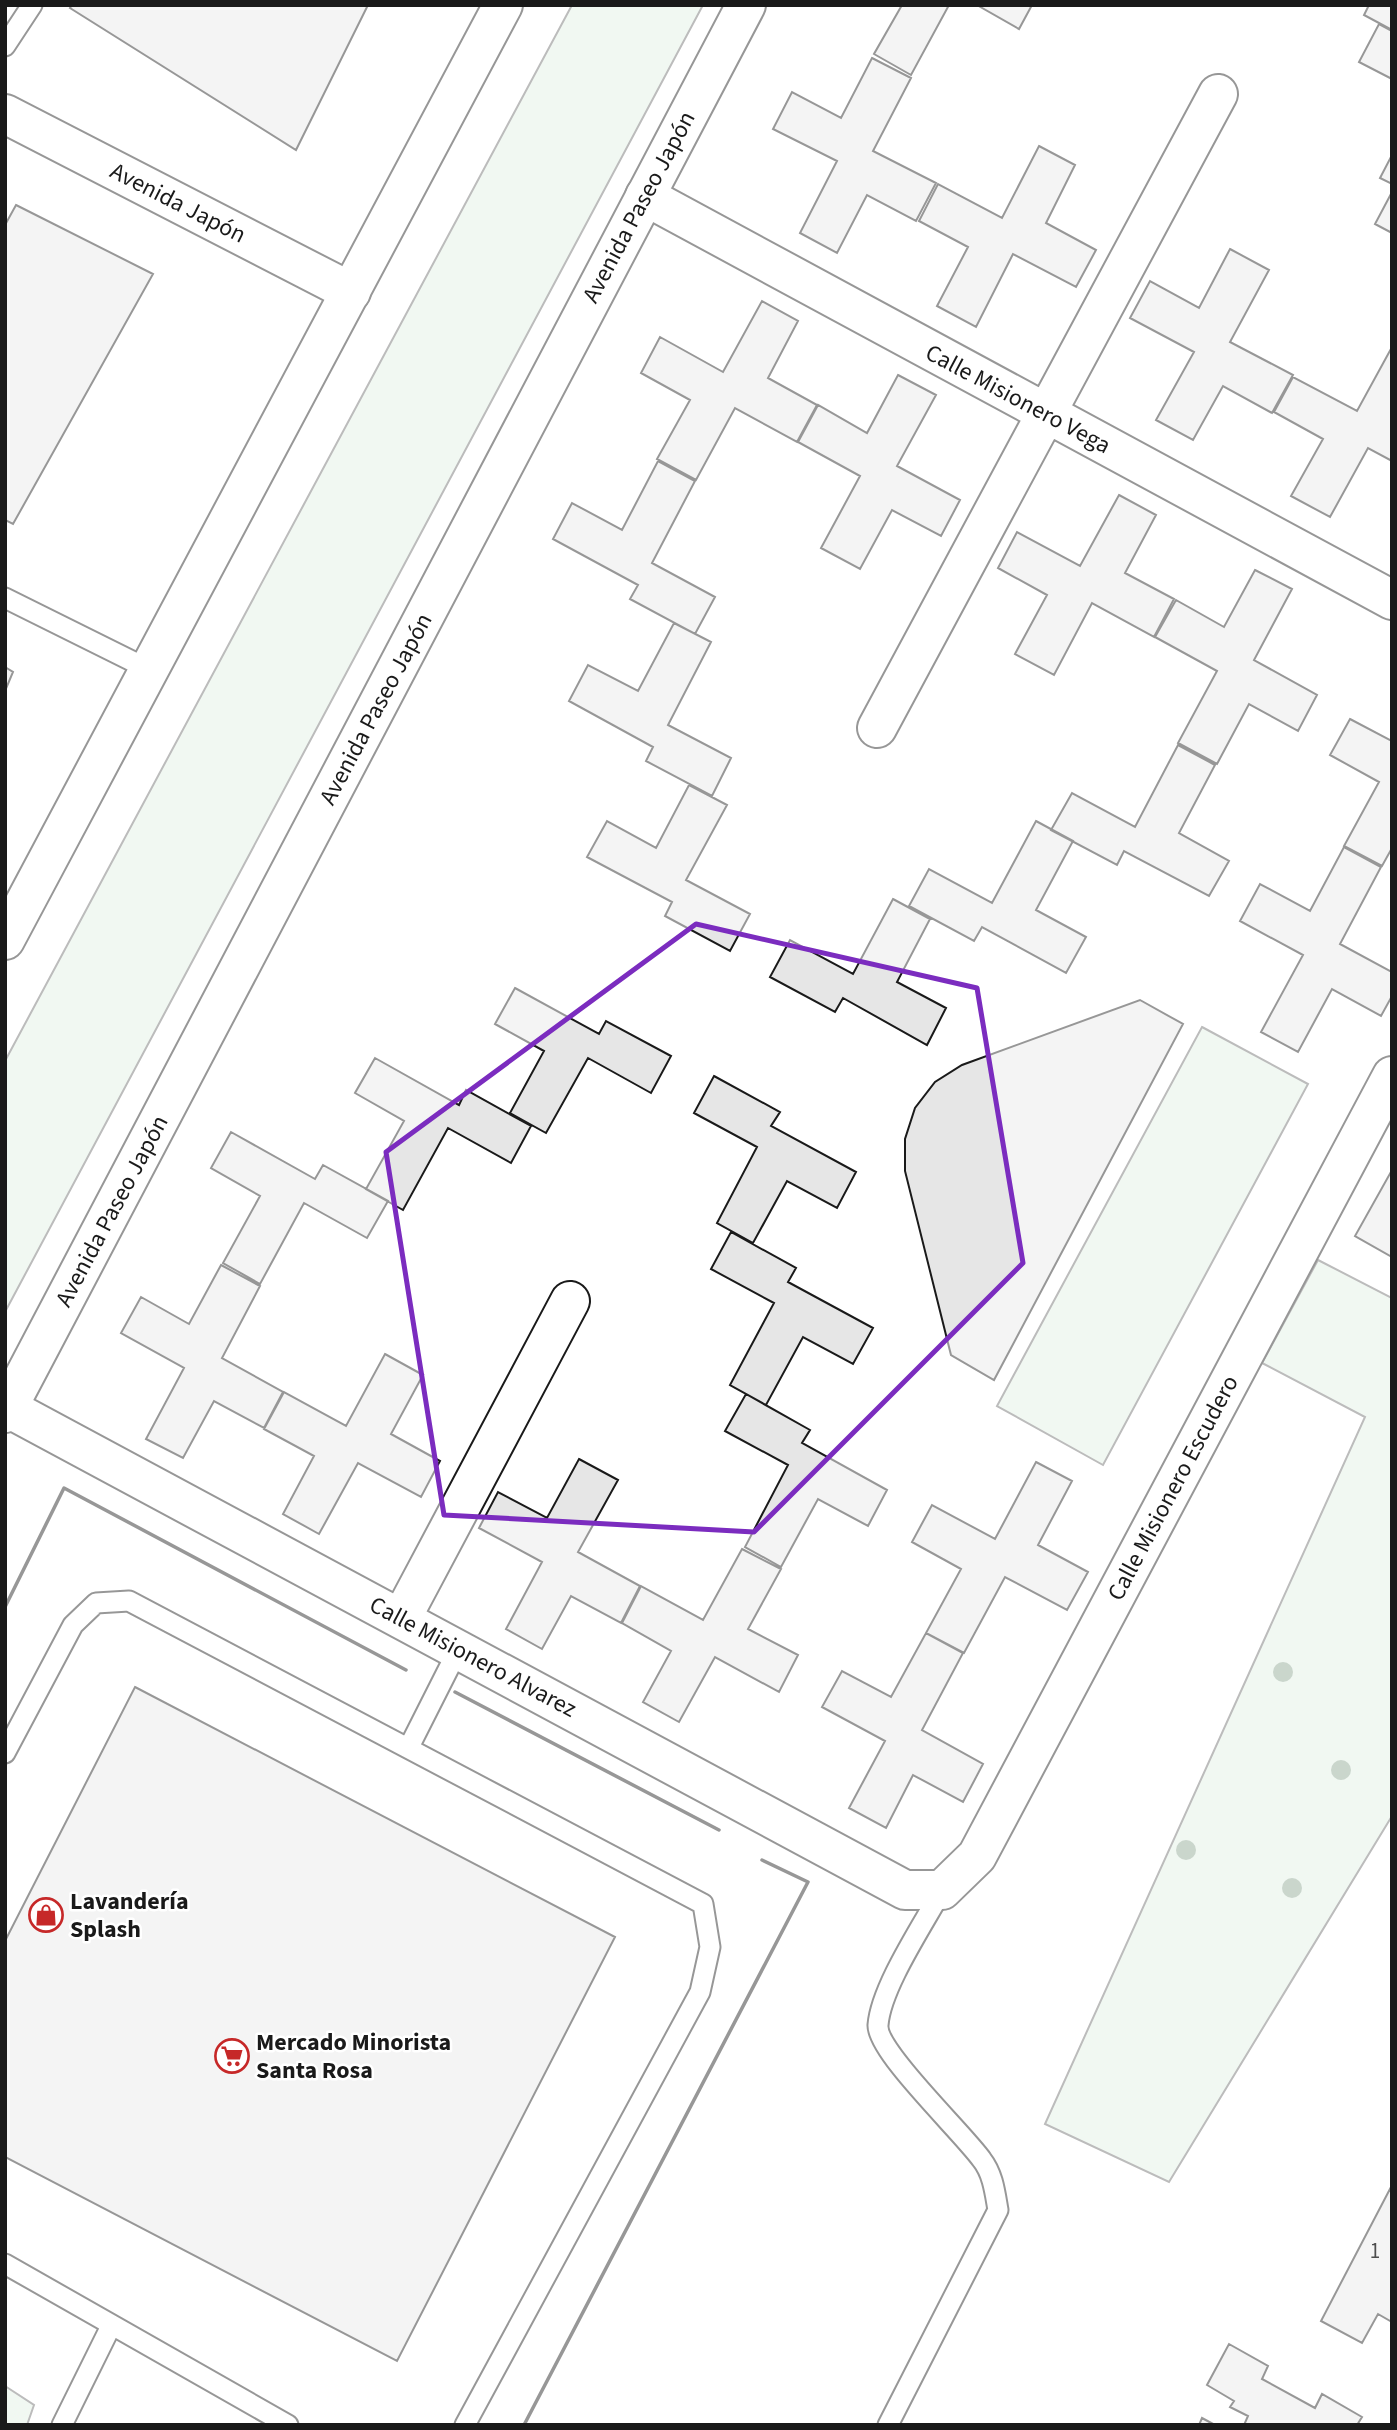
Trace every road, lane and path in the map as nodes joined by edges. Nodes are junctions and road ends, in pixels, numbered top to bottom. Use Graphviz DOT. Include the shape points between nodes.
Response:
graph roads {
  1 [pos="32,5"];
  2 [pos="503,5"];
  3 [pos="746,5"];
  4 [pos="5,46"];
  5 [pos="1218,94"];
  6 [pos="5,114"];
  7 [pos="645,196"];
  8 [pos="351,292"];
  9 [pos="1046,414"];
  10 [pos="5,598"];
  11 [pos="1392,600"];
  12 [pos="150,670"];
  13 [pos="877,728"];
  14 [pos="5,940"];
  15 [pos="1392,1076"];
  16 [pos="570,1301"];
  17 [pos="7,1410"];
  18 [pos="401,1619"];
  19 [pos="458,1650"];
  20 [pos="408,1746"];
  21 [pos="5,1753"];
  22 [pos="942,1890"];
  23 [pos="5,2264"];
  24 [pos="111,2326"];
  25 [pos="62,2425"];
  26 [pos="288,2425"];
  27 [pos="465,2425"];
  28 [pos="888,2425"];
  1 -- 4 [label="lane"];
  2 -- 8 [label="street"];
  3 -- 7 [label="street, Avenida Paseo Japón"];
  5 -- 9 [label="street"];
  6 -- 8 [label="street, Avenida Japón"];
  7 -- 9 [label="street, Calle Misionero Vega"];
  7 -- 17 [label="street, Avenida Paseo Japón"];
  8 -- 12 [label="street"];
  9 -- 11 [label="street, Calle Misionero Vega"];
  9 -- 13 [label="street"];
  10 -- 12 [label="lane"];
  12 -- 14 [label="street"];
  15 -- 22 [label="street, Calle Misionero Escudero" via="977,1856"];
  16 -- 18 [label="street"];
  17 -- 18 [label="street, Calle Misionero Alvarez"];
  18 -- 19 [label="street, Calle Misionero Alvarez"];
  19 -- 20 [label="lane"];
  19 -- 22 [label="street, Calle Misionero Alvarez" via="905,1890"];
  20 -- 21 [label="lane" via="129,1601 96,1603 73,1625"];
  20 -- 27 [label="lane" via="703,1904 710,1947 700,1992"];
  22 -- 28 [label="lane" via="883,2000 877,2028 890,2054 984,2161 998,2210"];
  23 -- 24 [label="lane"];
  24 -- 25 [label="lane"];
  24 -- 26 [label="lane"];
}
